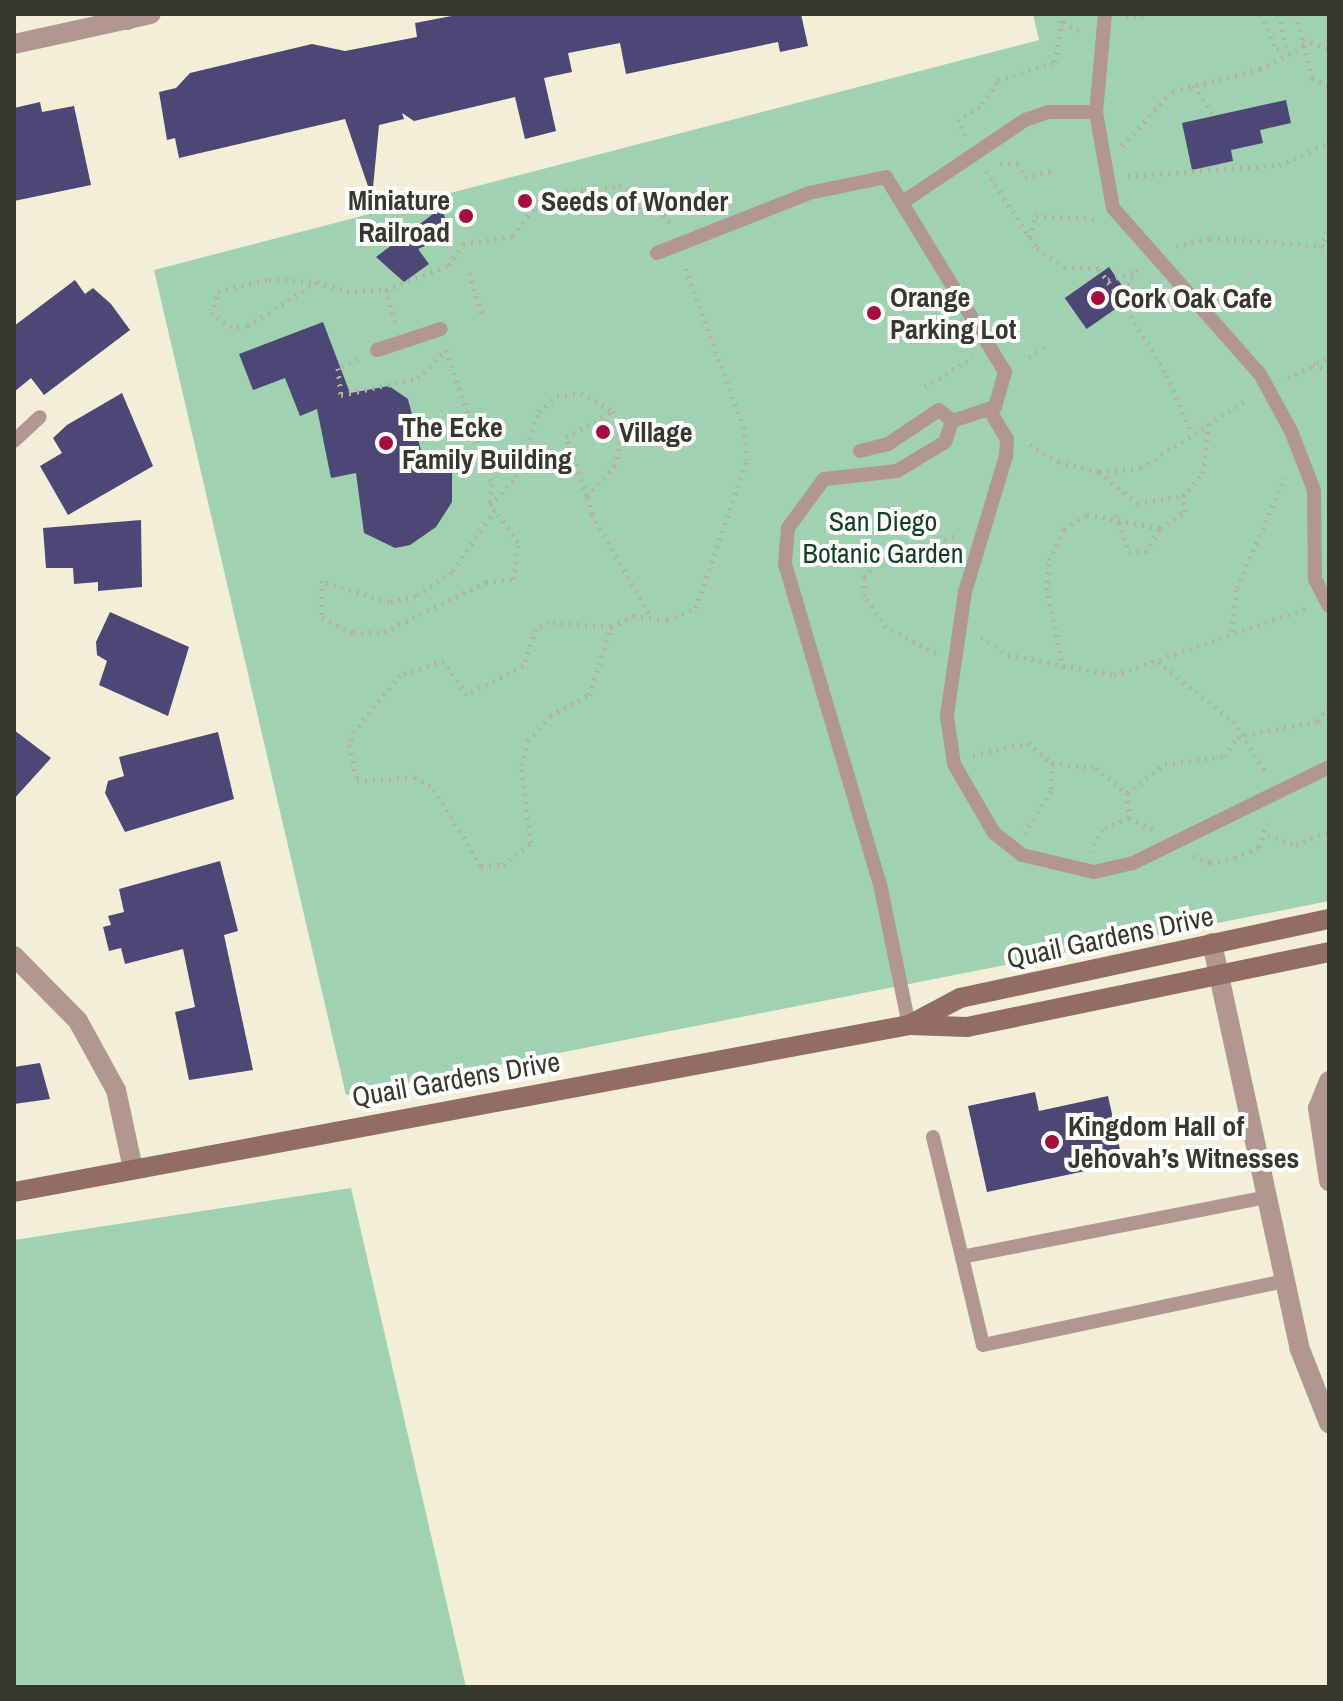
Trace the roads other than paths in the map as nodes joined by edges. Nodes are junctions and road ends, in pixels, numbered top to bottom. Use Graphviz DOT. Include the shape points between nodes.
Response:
graph roads {
  1 [pos="151,14"];
  2 [pos="1105,14"];
  3 [pos="127,17"];
  4 [pos="14,44"];
  5 [pos="1096,112"];
  6 [pos="906,200"];
  7 [pos="657,253"];
  8 [pos="441,329"];
  9 [pos="377,350"];
  10 [pos="990,411"];
  11 [pos="40,417"];
  12 [pos="952,421"];
  13 [pos="14,441"];
  14 [pos="860,451"];
  15 [pos="1326,604"];
  16 [pos="1329,767"];
  17 [pos="1329,919"];
  18 [pos="1212,943"];
  19 [pos="1329,952"];
  20 [pos="14,956"];
  21 [pos="1219,975"];
  22 [pos="909,1025"];
  23 [pos="1329,1081"];
  24 [pos="933,1137"];
  25 [pos="132,1164"];
  26 [pos="1329,1181"];
  27 [pos="14,1192"];
  28 [pos="1267,1197"];
  29 [pos="962,1257"];
  30 [pos="1285,1281"];
  31 [pos="1329,1423"];
  1 -- 3 [label="street"];
  2 -- 5 [label="lane"];
  3 -- 4 [label="street"];
  5 -- 6 [label="lane" via="1048,112 978,148"];
  5 -- 15 [label="lane" via="1118,216 1210,313 1271,394 1297,446 1314,490 1315,579"];
  6 -- 7 [label="lane" via="886,177 858,177"];
  6 -- 10 [label="lane" via="1006,375"];
  8 -- 9 [label="lane"];
  10 -- 12 [label="lane"];
  10 -- 16 [label="lane" via="1007,439 951,660 954,764 971,802 1016,851 1086,871 1133,863"];
  11 -- 13 [label="lane"];
  12 -- 14 [label="lane" via="939,410 888,444"];
  12 -- 22 [label="lane" via="945,442 897,471 824,479 788,528 785,564 880,884"];
  17 -- 18 [label="main road, Quail Gardens Drive"];
  18 -- 21 [label="street"];
  18 -- 22 [label="main road, Quail Gardens Drive" via="960,998"];
  19 -- 21 [label="main road, Quail Gardens Drive"];
  20 -- 25 [label="street" via="78,1021 116,1090"];
  21 -- 22 [label="main road, Quail Gardens Drive" via="967,1027"];
  21 -- 28 [label="street"];
  22 -- 25 [label="main road, Quail Gardens Drive"];
  23 -- 26 [label="street" via="1318,1108"];
  24 -- 29 [label="lane"];
  25 -- 27 [label="main road, Quail Gardens Drive"];
  28 -- 29 [label="lane"];
  28 -- 30 [label="street"];
  29 -- 30 [label="lane" via="983,1345"];
  30 -- 31 [label="street" via="1299,1347"];
}
